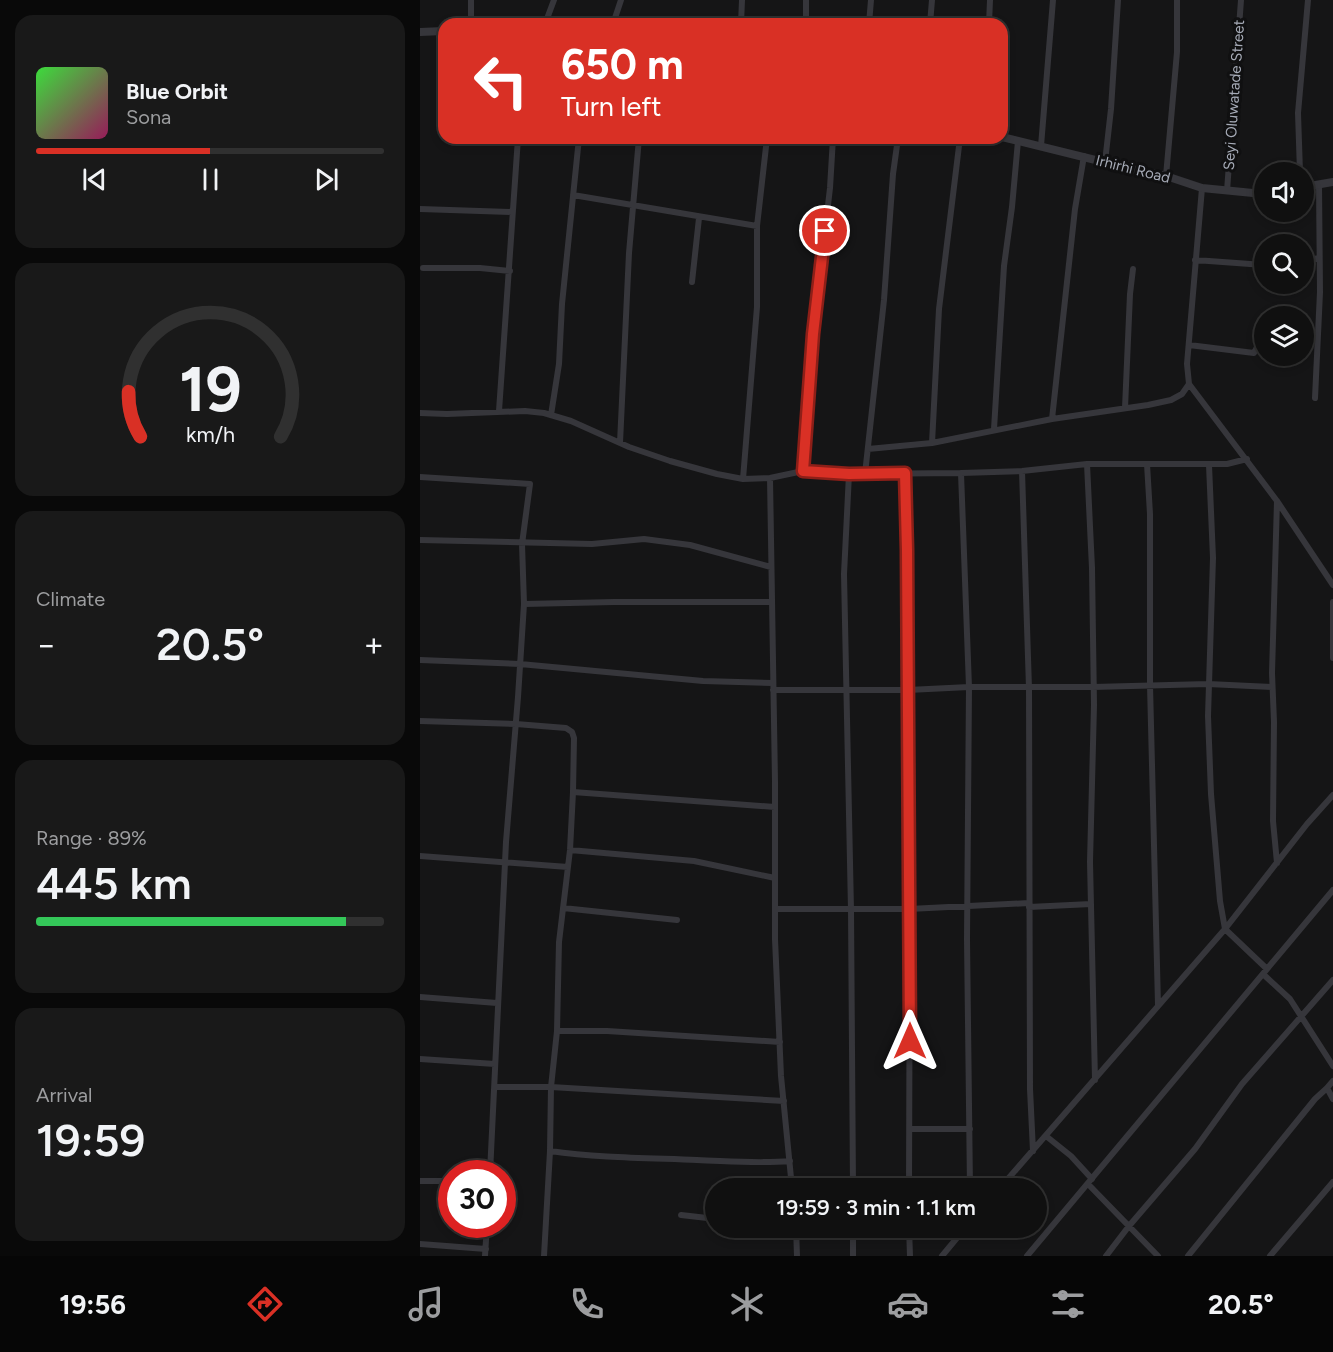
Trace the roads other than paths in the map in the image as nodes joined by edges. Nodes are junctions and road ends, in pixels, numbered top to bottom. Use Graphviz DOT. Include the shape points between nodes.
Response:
graph roads {
  1 [pos="471,0"];
  2 [pos="554,0"];
  3 [pos="621,0"];
  4 [pos="742,0"];
  5 [pos="806,0"];
  6 [pos="871,0"];
  7 [pos="932,0"];
  8 [pos="990,0"];
  9 [pos="1053,0"];
  10 [pos="1118,0"];
  11 [pos="1177,0"];
  12 [pos="1241,0"];
  13 [pos="1308,0"];
  14 [pos="471,18"];
  15 [pos="547,18"];
  16 [pos="615,18"];
  17 [pos="741,18"];
  18 [pos="806,18"];
  19 [pos="870,18"];
  20 [pos="930,18"];
  21 [pos="988,18"];
  22 [pos="438,31"];
  23 [pos="420,32"];
  24 [pos="1008,138"];
  25 [pos="1018,141"];
  26 [pos="518,144"];
  27 [pos="578,144"];
  28 [pos="638,144"];
  29 [pos="766,144"];
  30 [pos="833,144"];
  31 [pos="897,144"];
  32 [pos="959,144"];
  33 [pos="1041,146"];
  34 [pos="1084,156"];
  35 [pos="1105,162"];
  36 [pos="1300,162"];
  37 [pos="1166,176"];
  38 [pos="1333,182"];
  39 [pos="1319,184"];
  40 [pos="1314,185"];
  41 [pos="1202,188"];
  42 [pos="1227,191"];
  43 [pos="1254,192"];
  44 [pos="573,195"];
  45 [pos="633,206"];
  46 [pos="420,210"];
  47 [pos="512,213"];
  48 [pos="699,218"];
  49 [pos="757,226"];
  50 [pos="1319,258"];
  51 [pos="1314,259"];
  52 [pos="1196,260"];
  53 [pos="1254,264"];
  54 [pos="423,268"];
  55 [pos="1133,269"];
  56 [pos="510,271"];
  57 [pos="692,282"];
  58 [pos="1189,345"];
  59 [pos="1254,353"];
  60 [pos="1189,384"];
  61 [pos="1315,398"];
  62 [pos="1125,408"];
  63 [pos="499,411"];
  64 [pos="420,413"];
  65 [pos="551,416"];
  66 [pos="1052,418"];
  67 [pos="994,429"];
  68 [pos="620,443"];
  69 [pos="932,443"];
  70 [pos="868,449"];
  71 [pos="1247,459"];
  72 [pos="1087,464"];
  73 [pos="1147,464"];
  74 [pos="1209,465"];
  75 [pos="803,471"];
  76 [pos="1022,471"];
  77 [pos="905,473"];
  78 [pos="961,473"];
  79 [pos="849,474"];
  80 [pos="865,474"];
  81 [pos="420,477"];
  82 [pos="770,478"];
  83 [pos="743,479"];
  84 [pos="1277,501"];
  85 [pos="420,540"];
  86 [pos="522,544"];
  87 [pos="1333,566"];
  88 [pos="771,567"];
  89 [pos="1324,570"];
  90 [pos="1333,585"];
  91 [pos="771,602"];
  92 [pos="1333,602"];
  93 [pos="524,604"];
  94 [pos="1333,658"];
  95 [pos="420,660"];
  96 [pos="520,664"];
  97 [pos="1208,684"];
  98 [pos="1150,685"];
  99 [pos="772,686"];
  100 [pos="969,687"];
  101 [pos="1093,687"];
  102 [pos="1272,687"];
  103 [pos="1029,688"];
  104 [pos="845,690"];
  105 [pos="908,690"];
  106 [pos="420,721"];
  107 [pos="516,724"];
  108 [pos="573,792"];
  109 [pos="1333,795"];
  110 [pos="775,807"];
  111 [pos="570,850"];
  112 [pos="420,856"];
  113 [pos="505,861"];
  114 [pos="1277,863"];
  115 [pos="568,867"];
  116 [pos="775,878"];
  117 [pos="1333,890"];
  118 [pos="1091,904"];
  119 [pos="1029,905"];
  120 [pos="968,906"];
  121 [pos="563,908"];
  122 [pos="775,909"];
  123 [pos="851,909"];
  124 [pos="909,909"];
  125 [pos="676,920"];
  126 [pos="1225,929"];
  127 [pos="1265,971"];
  128 [pos="1333,980"];
  129 [pos="420,997"];
  130 [pos="497,1003"];
  131 [pos="1158,1005"];
  132 [pos="1301,1016"];
  133 [pos="557,1031"];
  134 [pos="780,1042"];
  135 [pos="420,1059"];
  136 [pos="495,1064"];
  137 [pos="1333,1066"];
  138 [pos="1095,1080"];
  139 [pos="1333,1081"];
  140 [pos="495,1087"];
  141 [pos="551,1087"];
  142 [pos="1327,1088"];
  143 [pos="1333,1099"];
  144 [pos="784,1101"];
  145 [pos="910,1129"];
  146 [pos="970,1129"];
  147 [pos="1046,1136"];
  148 [pos="1033,1150"];
  149 [pos="550,1151"];
  150 [pos="491,1160"];
  151 [pos="790,1161"];
  152 [pos="791,1178"];
  153 [pos="853,1178"];
  154 [pos="909,1178"];
  155 [pos="970,1178"];
  156 [pos="1009,1178"];
  157 [pos="420,1181"];
  158 [pos="438,1181"];
  159 [pos="1090,1181"];
  160 [pos="1333,1182"];
  161 [pos="681,1215"];
  162 [pos="705,1218"];
  163 [pos="1129,1226"];
  164 [pos="797,1238"];
  165 [pos="853,1238"];
  166 [pos="909,1238"];
  167 [pos="957,1238"];
  168 [pos="420,1244"];
  169 [pos="486,1252"];
  170 [pos="544,1256"];
  171 [pos="798,1256"];
  172 [pos="853,1256"];
  173 [pos="910,1256"];
  174 [pos="942,1256"];
  175 [pos="1027,1256"];
  176 [pos="1106,1256"];
  177 [pos="1158,1256"];
  178 [pos="1188,1256"];
  179 [pos="1270,1256"];
  1 -- 14 [label="street"];
  2 -- 15 [label="street"];
  3 -- 16 [label="street"];
  4 -- 17 [label="street"];
  5 -- 18 [label="street"];
  6 -- 19 [label="street"];
  7 -- 20 [label="street"];
  8 -- 21 [label="street"];
  9 -- 33 [label="street"];
  10 -- 35 [label="street"];
  11 -- 37 [label="street" via="1177,52"];
  12 -- 42 [label="street, Seyi Oluwatade Street"];
  13 -- 36 [label="street" via="1298,113"];
  22 -- 23 [label="street"];
  24 -- 25 [label="street, Irhirhi Road"];
  25 -- 33 [label="street, Irhirhi Road"];
  25 -- 67 [label="street" via="1004,266"];
  26 -- 47 [label="street"];
  27 -- 44 [label="street"];
  28 -- 45 [label="street"];
  29 -- 49 [label="street"];
  30 -- 75 [label="street"];
  31 -- 70 [label="street"];
  32 -- 69 [label="street" via="939,309"];
  33 -- 34 [label="street, Irhirhi Road"];
  34 -- 35 [label="street, Irhirhi Road"];
  34 -- 66 [label="street"];
  35 -- 37 [label="street, Irhirhi Road"];
  37 -- 41 [label="street, Irhirhi Road"];
  38 -- 39 [label="street"];
  39 -- 40 [label="street"];
  39 -- 50 [label="street"];
  41 -- 42 [label="street, Irhirhi Road"];
  41 -- 52 [label="street"];
  42 -- 43 [label="street, Irhirhi Road"];
  44 -- 45 [label="street"];
  44 -- 65 [label="street" via="560,364"];
  45 -- 48 [label="street"];
  45 -- 68 [label="street"];
  46 -- 47 [label="street"];
  47 -- 56 [label="street"];
  48 -- 49 [label="street"];
  48 -- 57 [label="street"];
  49 -- 83 [label="street" via="757,307"];
  50 -- 51 [label="street"];
  50 -- 61 [label="street"];
  52 -- 53 [label="street"];
  52 -- 58 [label="street"];
  54 -- 56 [label="street"];
  55 -- 62 [label="street"];
  56 -- 63 [label="street"];
  58 -- 59 [label="street"];
  58 -- 60 [label="street"];
  60 -- 62 [label="street" via="1171,400"];
  60 -- 71 [label="street"];
  62 -- 66 [label="street"];
  63 -- 64 [label="street"];
  63 -- 65 [label="street"];
  65 -- 68 [label="street"];
  66 -- 67 [label="street"];
  67 -- 69 [label="street"];
  68 -- 83 [label="street"];
  69 -- 70 [label="street"];
  70 -- 80 [label="street"];
  71 -- 74 [label="street"];
  71 -- 84 [label="street"];
  72 -- 73 [label="street"];
  72 -- 76 [label="street"];
  72 -- 101 [label="street"];
  73 -- 74 [label="street"];
  73 -- 98 [label="street"];
  74 -- 97 [label="street" via="1213,558"];
  75 -- 79 [label="street"];
  75 -- 82 [label="street"];
  76 -- 78 [label="street"];
  76 -- 103 [label="street"];
  77 -- 78 [label="street"];
  77 -- 80 [label="street"];
  77 -- 105 [label="street"];
  78 -- 100 [label="street"];
  79 -- 80 [label="street"];
  79 -- 104 [label="street" via="844,574"];
  81 -- 86 [label="street" via="530,483"];
  82 -- 83 [label="street"];
  82 -- 88 [label="street"];
  84 -- 89 [label="street"];
  84 -- 102 [label="street"];
  85 -- 86 [label="street"];
  86 -- 88 [label="street" via="644,539 690,545"];
  86 -- 93 [label="street"];
  87 -- 89 [label="street"];
  88 -- 91 [label="street"];
  89 -- 90 [label="street"];
  91 -- 93 [label="street"];
  91 -- 99 [label="street"];
  92 -- 94 [label="street"];
  93 -- 96 [label="street"];
  95 -- 96 [label="street"];
  96 -- 99 [label="street"];
  96 -- 107 [label="street"];
  97 -- 98 [label="street"];
  97 -- 102 [label="street"];
  97 -- 126 [label="street" via="1211,794"];
  98 -- 101 [label="street"];
  98 -- 131 [label="street"];
  99 -- 104 [label="street"];
  99 -- 110 [label="street"];
  100 -- 103 [label="street"];
  100 -- 105 [label="street"];
  100 -- 120 [label="street"];
  101 -- 103 [label="street"];
  101 -- 118 [label="street"];
  102 -- 114 [label="street"];
  103 -- 119 [label="street"];
  104 -- 105 [label="street"];
  104 -- 123 [label="street"];
  105 -- 124 [label="street"];
  106 -- 107 [label="street"];
  107 -- 108 [label="street" via="566,728 572,732"];
  107 -- 113 [label="street"];
  108 -- 110 [label="street"];
  108 -- 111 [label="street"];
  109 -- 114 [label="street"];
  110 -- 116 [label="street"];
  111 -- 115 [label="street"];
  111 -- 116 [label="street" via="694,861"];
  112 -- 113 [label="street"];
  113 -- 115 [label="street"];
  113 -- 130 [label="street"];
  114 -- 126 [label="street"];
  115 -- 121 [label="street"];
  116 -- 122 [label="street"];
  117 -- 127 [label="street"];
  118 -- 119 [label="street"];
  118 -- 138 [label="street"];
  119 -- 120 [label="street"];
  119 -- 148 [label="street"];
  120 -- 124 [label="street"];
  120 -- 146 [label="street"];
  121 -- 125 [label="street"];
  121 -- 133 [label="street"];
  122 -- 123 [label="street"];
  122 -- 134 [label="street"];
  123 -- 124 [label="street"];
  123 -- 153 [label="street"];
  124 -- 145 [label="street"];
  126 -- 127 [label="street"];
  126 -- 131 [label="street"];
  127 -- 132 [label="street"];
  127 -- 159 [label="street"];
  128 -- 132 [label="street"];
  129 -- 130 [label="street"];
  130 -- 136 [label="street"];
  131 -- 138 [label="street"];
  132 -- 137 [label="street"];
  132 -- 163 [label="street"];
  133 -- 134 [label="street"];
  133 -- 141 [label="street"];
  134 -- 144 [label="street"];
  135 -- 136 [label="street"];
  136 -- 140 [label="street"];
  138 -- 147 [label="street"];
  139 -- 142 [label="street"];
  140 -- 141 [label="street"];
  140 -- 150 [label="street"];
  141 -- 144 [label="street"];
  141 -- 149 [label="street"];
  142 -- 143 [label="street"];
  142 -- 178 [label="street"];
  144 -- 151 [label="street"];
  145 -- 146 [label="street"];
  145 -- 154 [label="street"];
  146 -- 155 [label="street"];
  147 -- 148 [label="street"];
  147 -- 159 [label="street" via="1071,1156"];
  148 -- 156 [label="street"];
  149 -- 151 [label="street" via="728,1162"];
  149 -- 170 [label="street"];
  151 -- 152 [label="street"];
  157 -- 158 [label="street"];
  159 -- 163 [label="street"];
  159 -- 175 [label="street"];
  160 -- 179 [label="street"];
  161 -- 162 [label="street"];
  163 -- 176 [label="street"];
  163 -- 177 [label="street"];
  164 -- 171 [label="street"];
  165 -- 172 [label="street"];
  166 -- 173 [label="street"];
  167 -- 174 [label="street"];
  168 -- 169 [label="street"];
}
